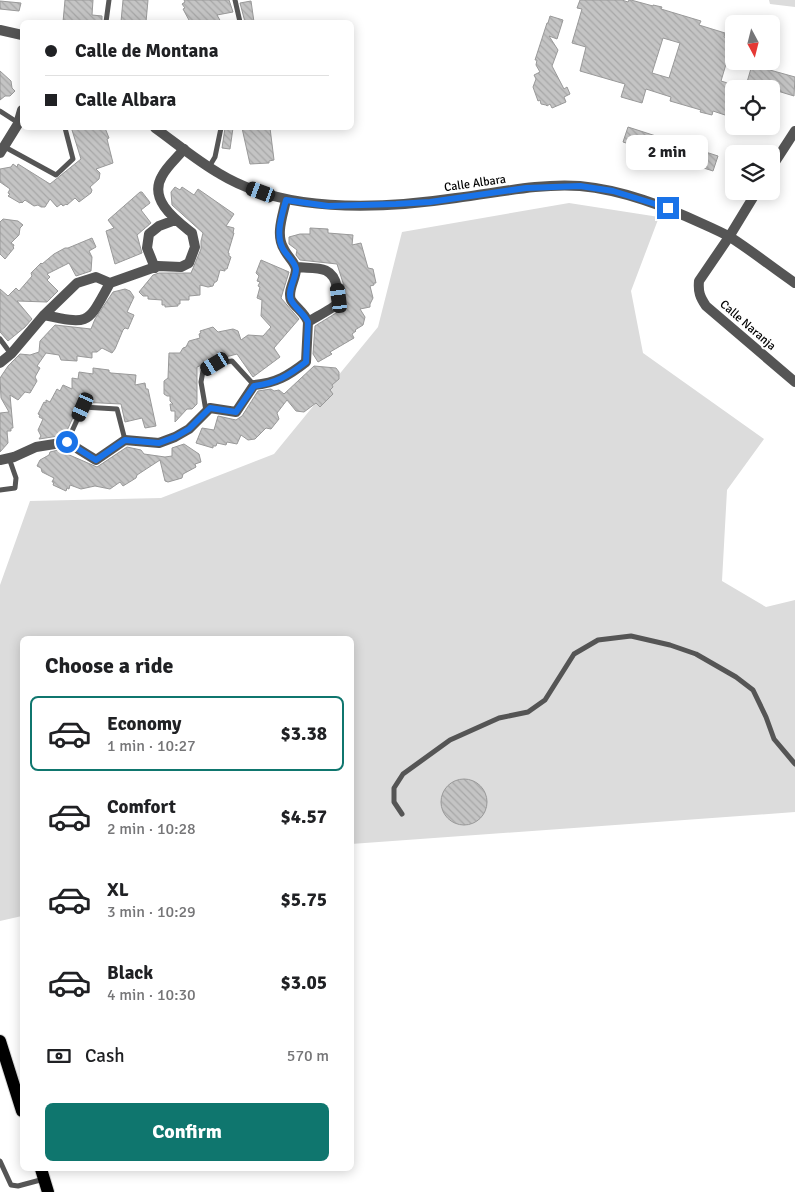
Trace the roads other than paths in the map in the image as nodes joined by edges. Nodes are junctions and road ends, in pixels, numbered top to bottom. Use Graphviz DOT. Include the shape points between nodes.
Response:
graph roads {
  1 [pos="109,0"];
  2 [pos="235,0"];
  3 [pos="106,20"];
  4 [pos="240,20"];
  5 [pos="0,30"];
  6 [pos="20,35"];
  7 [pos="0,111"];
  8 [pos="20,124"];
  9 [pos="66,130"];
  10 [pos="158,130"];
  11 [pos="221,130"];
  12 [pos="795,131"];
  13 [pos="1,148"];
  14 [pos="184,149"];
  15 [pos="780,154"];
  16 [pos="209,167"];
  17 [pos="286,200"];
  18 [pos="752,200"];
  19 [pos="175,220"];
  20 [pos="729,237"];
  21 [pos="296,267"];
  22 [pos="155,268"];
  23 [pos="110,283"];
  24 [pos="795,283"];
  25 [pos="44,315"];
  26 [pos="308,322"];
  27 [pos="0,340"];
  28 [pos="11,354"];
  29 [pos="0,363"];
  30 [pos="795,382"];
  31 [pos="254,386"];
  32 [pos="206,412"];
  33 [pos="125,440"];
  34 [pos="67,442"];
  35 [pos="8,458"];
  36 [pos="0,490"];
  37 [pos="795,764"];
  38 [pos="402,814"];
  39 [pos="0,1042"];
  40 [pos="20,1105"];
  41 [pos="0,1160"];
  42 [pos="43,1174"];
  43 [pos="48,1192"];
  1 -- 3 [label="lane"];
  2 -- 4 [label="lane"];
  5 -- 6 [label="street"];
  7 -- 8 [label="lane"];
  8 -- 13 [label="street"];
  9 -- 13 [label="lane" via="73,160 56,176"];
  10 -- 14 [label="street, Calle Albara"];
  11 -- 16 [label="lane" via="215,157"];
  12 -- 15 [label="street"];
  14 -- 16 [label="street, Calle Albara"];
  14 -- 19 [label="street" via="162,176 159,186 162,204"];
  16 -- 17 [label="street, Calle Albara" via="233,181"];
  17 -- 20 [label="street, Calle Albara" via="328,206 396,204 526,188 580,186 613,191 668,208"];
  17 -- 21 [label="street" via="280,241"];
  18 -- 20 [label="street"];
  19 -- 22 [label="street" via="149,234 146,248"];
  19 -- 22 [label="street" via="192,233 195,247 189,263 181,267"];
  20 -- 24 [label="street, Calle Albara"];
  20 -- 30 [label="street, Calle Naranja" via="699,281 700,298"];
  21 -- 26 [label="street" via="291,299"];
  21 -- 26 [label="street" via="326,270 337,287 339,298 336,305"];
  22 -- 23 [label="street"];
  23 -- 25 [label="street" via="96,277 77,283"];
  23 -- 25 [label="street" via="93,314 83,320 74,322"];
  25 -- 28 [label="street"];
  26 -- 31 [label="street" via="306,362 271,383"];
  27 -- 28 [label="lane"];
  28 -- 29 [label="street"];
  31 -- 32 [label="street" via="236,412 210,408"];
  31 -- 32 [label="lane" via="232,361 215,364 203,371 201,382"];
  32 -- 33 [label="street" via="189,429 159,443"];
  33 -- 34 [label="street" via="96,460"];
  33 -- 34 [label="lane" via="117,409 83,407"];
  34 -- 35 [label="street"];
  35 -- 36 [label="lane" via="16,478 15,488"];
  37 -- 38 [label="lane" via="774,739 753,690 736,677 696,654 670,645 631,636 598,640 574,654 545,700 528,712 499,718 450,740 403,774 394,788 394,802"];
  39 -- 40 [label="main road"];
  41 -- 42 [label="lane" via="11,1185 18,1186"];
  42 -- 43 [label="main road"];
}
